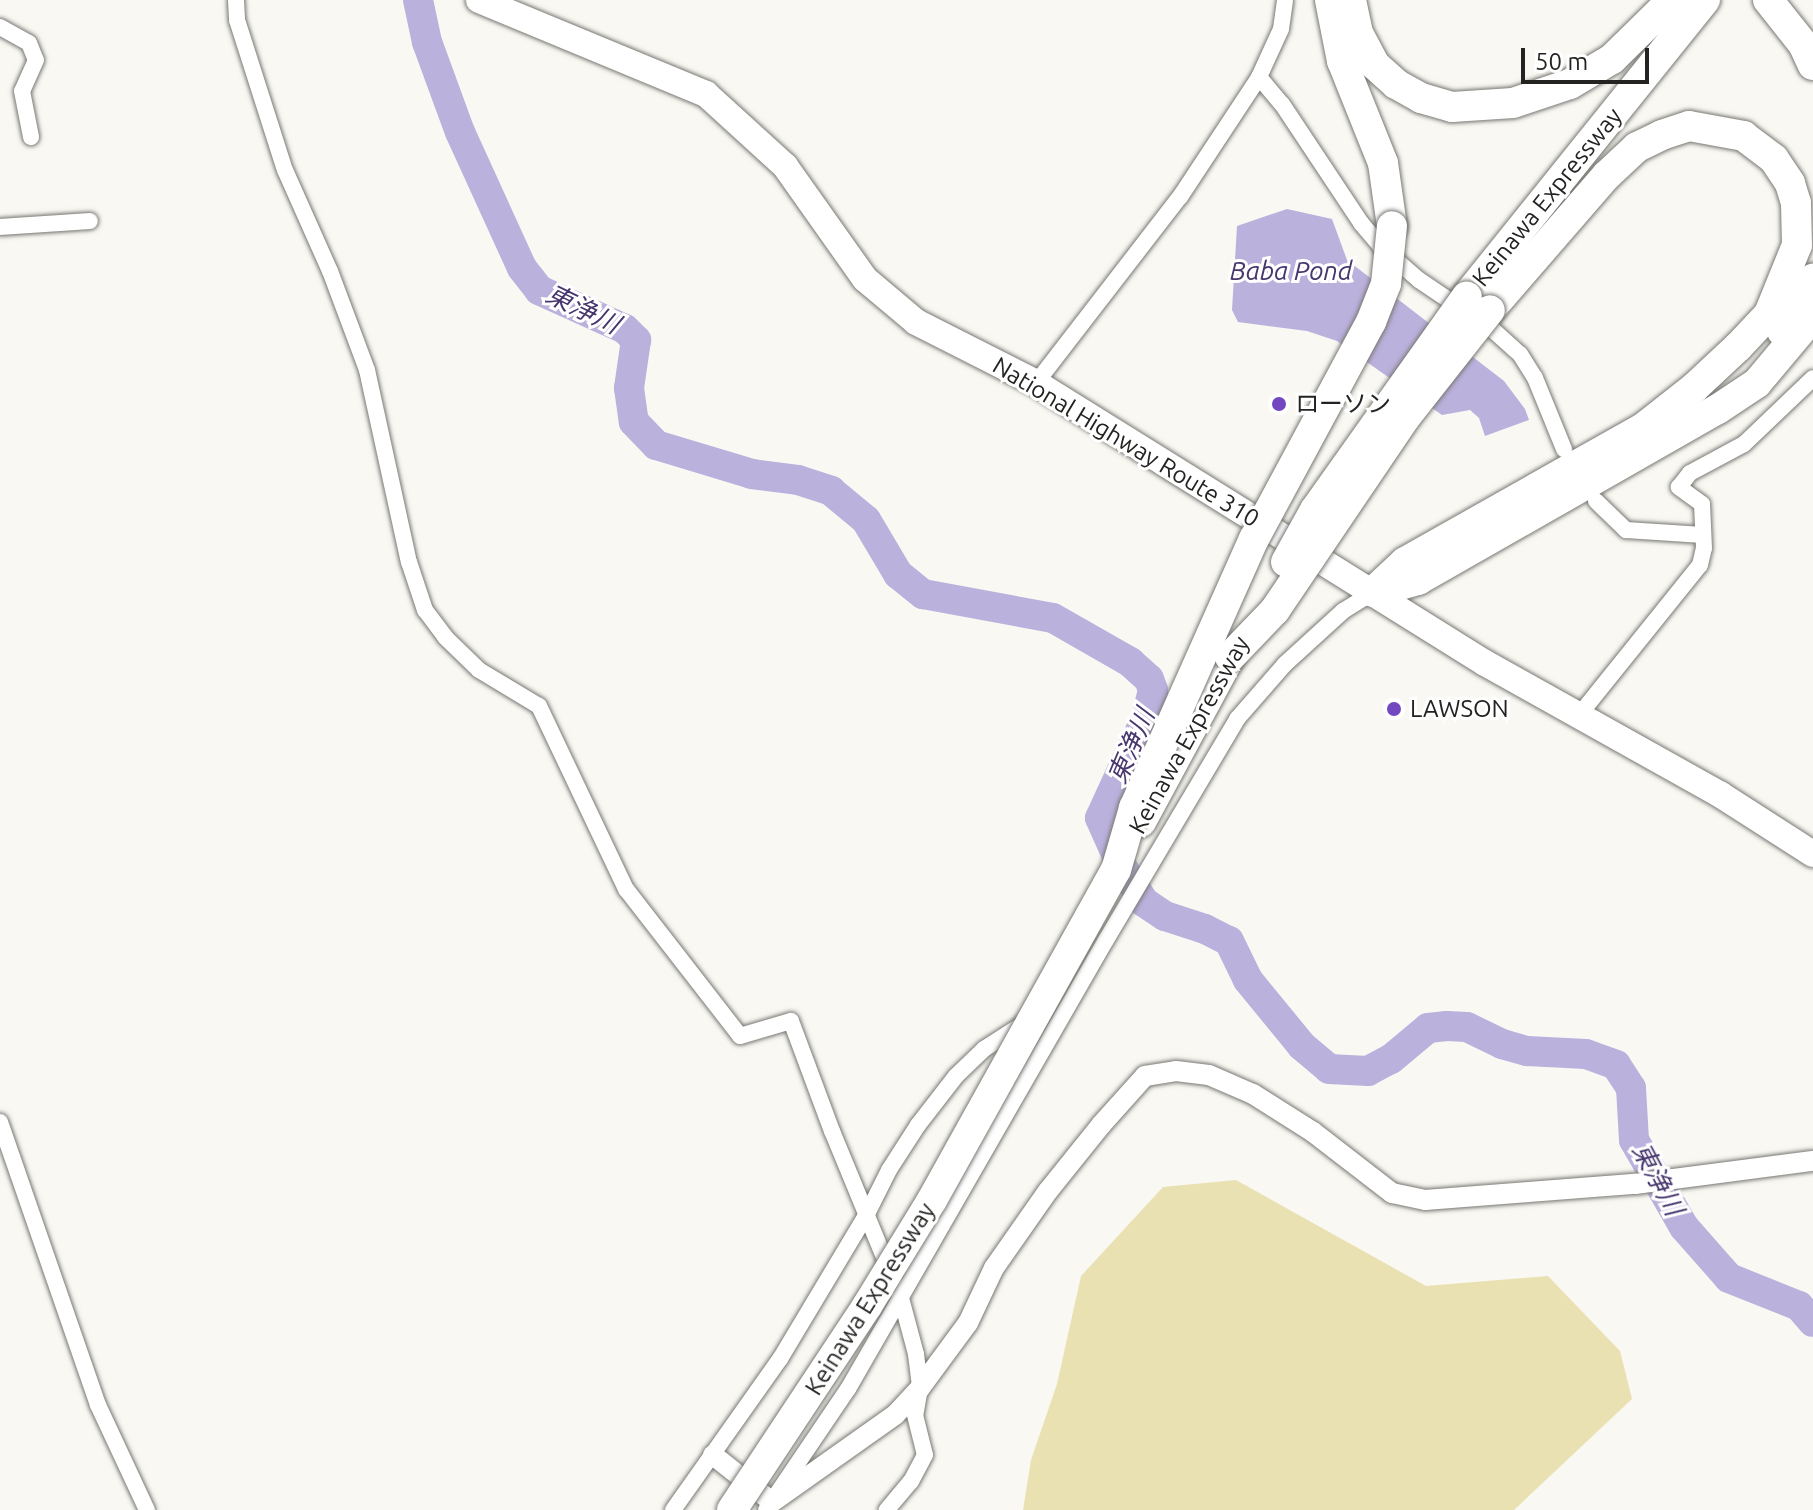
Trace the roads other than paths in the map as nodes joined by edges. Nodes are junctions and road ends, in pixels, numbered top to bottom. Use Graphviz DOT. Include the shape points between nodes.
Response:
graph roads {
  1 [pos="236,0"];
  2 [pos="479,0"];
  3 [pos="1285,0"];
  4 [pos="1330,0"];
  5 [pos="1351,0"];
  6 [pos="1672,0"];
  7 [pos="1705,0"];
  8 [pos="1768,0"];
  9 [pos="1790,0"];
  10 [pos="0,27"];
  11 [pos="1813,33"];
  12 [pos="1813,65"];
  13 [pos="1259,77"];
  14 [pos="31,137"];
  15 [pos="90,221"];
  16 [pos="0,227"];
  17 [pos="1813,279"];
  18 [pos="1479,303"];
  19 [pos="1813,316"];
  20 [pos="1813,378"];
  21 [pos="1036,383"];
  22 [pos="1643,428"];
  23 [pos="1564,449"];
  24 [pos="1596,501"];
  25 [pos="1703,535"];
  26 [pos="1373,592"];
  27 [pos="1580,714"];
  28 [pos="1813,854"];
  29 [pos="1116,870"];
  30 [pos="1068,1006"];
  31 [pos="0,1122"];
  32 [pos="1813,1161"];
  33 [pos="868,1212"];
  34 [pos="901,1298"];
  35 [pos="920,1388"];
  36 [pos="713,1455"];
  37 [pos="769,1506"];
  38 [pos="147,1510"];
  39 [pos="673,1510"];
  40 [pos="732,1510"];
  41 [pos="887,1510"];
  1 -- 33 [label="street" via="237,20 285,170 367,370 409,562 425,610 479,670 539,706 626,889 740,1036 791,1021"];
  2 -- 21 [label="highway, National Highway Route 310" via="706,94 785,166 865,279 916,322"];
  3 -- 13 [label="street" via="1281,29"];
  4 -- 29 [label="highway, bridge" via="1342,61 1383,163 1392,226 1386,284 1371,322 1247,553 1134,808"];
  5 -- 6 [label="highway" via="1358,33 1375,65 1421,98 1452,107 1513,103 1570,84 1612,59"];
  7 -- 18 [label="highway, Keinawa Expressway"];
  8 -- 12 [label="highway"];
  9 -- 11 [label="highway"];
  10 -- 14 [label="street" via="29,43 36,60 22,91"];
  13 -- 21 [label="street" via="1180,197"];
  13 -- 23 [label="street" via="1380,246 1520,354"];
  15 -- 16 [label="street"];
  17 -- 22 [label="highway" via="1787,326 1741,370"];
  18 -- 22 [label="highway" via="1637,147 1689,126 1718,129 1759,145 1790,183 1796,203 1797,245 1788,274 1769,314 1694,388"];
  18 -- 29 [label="highway, Keinawa Expressway, bridge" via="1275,610 1230,657"];
  19 -- 26 [label="highway" via="1757,383 1718,409 1418,580"];
  20 -- 25 [label="street" via="1744,444 1690,473 1679,487 1702,504"];
  21 -- 26 [label="highway, National Highway Route 310"];
  22 -- 26 [label="highway" via="1405,562"];
  24 -- 25 [label="street" via="1626,530"];
  25 -- 27 [label="street" via="1700,565"];
  26 -- 27 [label="highway, National Highway Route 310" via="1485,663"];
  26 -- 30 [label="street" via="1343,611 1285,664 1237,719"];
  27 -- 28 [label="highway, National Highway Route 310"];
  29 -- 40 [label="highway, Keinawa Expressway, bridge" via="932,1200"];
  30 -- 33 [label="street" via="1012,1030 956,1076 889,1170"];
  30 -- 34 [label="street"];
  31 -- 38 [label="street" via="98,1405"];
  32 -- 35 [label="street" via="1635,1184 1425,1200 1392,1193 1253,1094 1209,1075 1176,1071 1145,1076 1048,1191 994,1268 968,1323"];
  33 -- 34 [label="street"];
  33 -- 36 [label="street" via="773,1370"];
  34 -- 35 [label="street"];
  34 -- 37 [label="street" via="848,1389"];
  35 -- 37 [label="street" via="895,1415"];
  35 -- 41 [label="street" via="915,1415 925,1455"];
  36 -- 37 [label="street"];
  36 -- 39 [label="street"];
}
